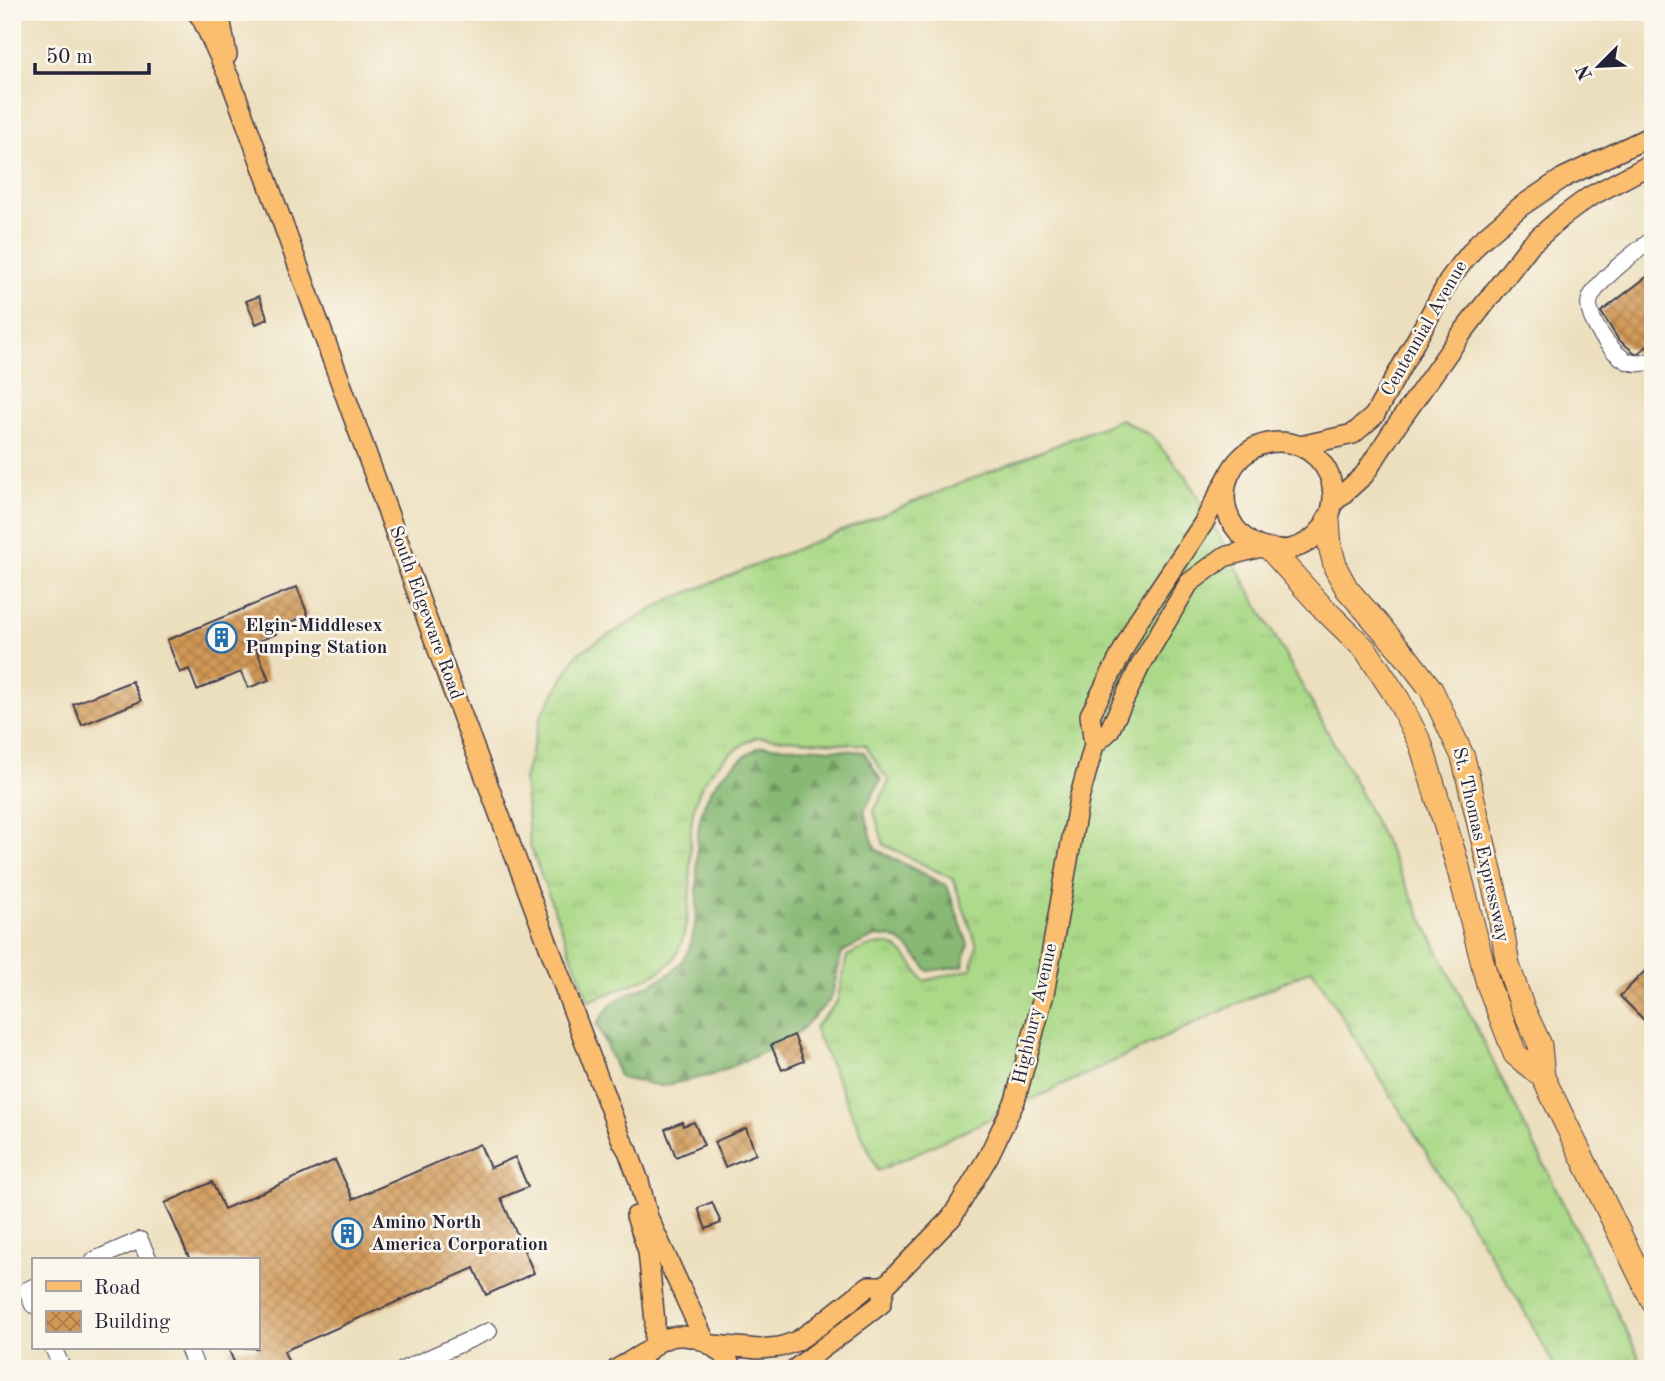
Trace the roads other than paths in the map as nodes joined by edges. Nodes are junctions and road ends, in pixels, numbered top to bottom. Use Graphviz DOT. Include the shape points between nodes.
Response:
graph roads {
  1 [pos="197,12"];
  2 [pos="219,12"];
  3 [pos="232,84"];
  4 [pos="1653,135"];
  5 [pos="1653,163"];
  6 [pos="1653,240"];
  7 [pos="1653,361"];
  8 [pos="1300,446"];
  9 [pos="1228,477"];
  10 [pos="1331,512"];
  11 [pos="1266,548"];
  12 [pos="1094,745"];
  13 [pos="1543,1077"];
  14 [pos="622,1141"];
  15 [pos="99,1258"];
  16 [pos="148,1258"];
  17 [pos="885,1286"];
  18 [pos="1653,1302"];
  19 [pos="489,1331"];
  20 [pos="710,1343"];
  21 [pos="651,1348"];
  22 [pos="54,1350"];
  23 [pos="189,1350"];
  24 [pos="63,1369"];
  25 [pos="197,1369"];
  26 [pos="404,1369"];
  27 [pos="617,1369"];
  28 [pos="637,1369"];
  29 [pos="733,1369"];
  30 [pos="795,1369"];
  1 -- 3 [label="main road, South Edgeware Road"];
  2 -- 3 [label="main road, South Edgeware Road"];
  3 -- 14 [label="main road, South Edgeware Road"];
  4 -- 8 [label="main road, Centennial Avenue" via="1563,178 1479,242 1451,277 1374,416 1353,434"];
  5 -- 10 [label="main road, Centennial Avenue" via="1589,197 1530,245 1460,336 1364,475"];
  6 -- 7 [label="lane" via="1596,288 1589,301 1591,317 1602,337 1625,360 1640,365"];
  8 -- 9 [label="main road" via="1266,443 1250,450"];
  8 -- 10 [label="main road" via="1326,469 1332,486"];
  9 -- 11 [label="main road" via="1227,513 1249,542"];
  9 -- 12 [label="main road, Highbury Avenue" via="1203,524 1139,619 1102,689 1090,715"];
  10 -- 11 [label="main road" via="1317,535 1302,546 1284,551"];
  10 -- 13 [label="highway, St. Thomas Expressway" via="1330,546 1336,569 1347,589 1431,689 1463,757 1508,965 1540,1045"];
  11 -- 12 [label="main road, Highbury Avenue" via="1224,557 1189,583 1139,668 1109,731"];
  11 -- 13 [label="highway, St. Thomas Expressway" via="1366,650 1398,699 1421,745 1488,984 1516,1054"];
  12 -- 17 [label="main road, Highbury Avenue" via="1079,799 1044,994 1015,1101 952,1217"];
  13 -- 18 [label="highway, St. Thomas Expressway"];
  14 -- 20 [label="main road, South Edgeware Road" via="648,1217"];
  14 -- 21 [label="main road, South Edgeware Road" via="618,1154 648,1251 655,1322"];
  15 -- 16 [label="lane" via="140,1240"];
  17 -- 20 [label="main road, Highbury Avenue" via="869,1286 797,1341 780,1347"];
  17 -- 30 [label="main road, Highbury Avenue" via="881,1304"];
  19 -- 26 [label="lane"];
  20 -- 21 [label="main road, Highbury Avenue" via="680,1336"];
  20 -- 29 [label="main road, South Edgeware Road"];
  21 -- 27 [label="main road"];
  21 -- 28 [label="main road"];
  22 -- 24 [label="lane"];
  23 -- 25 [label="lane"];
}
